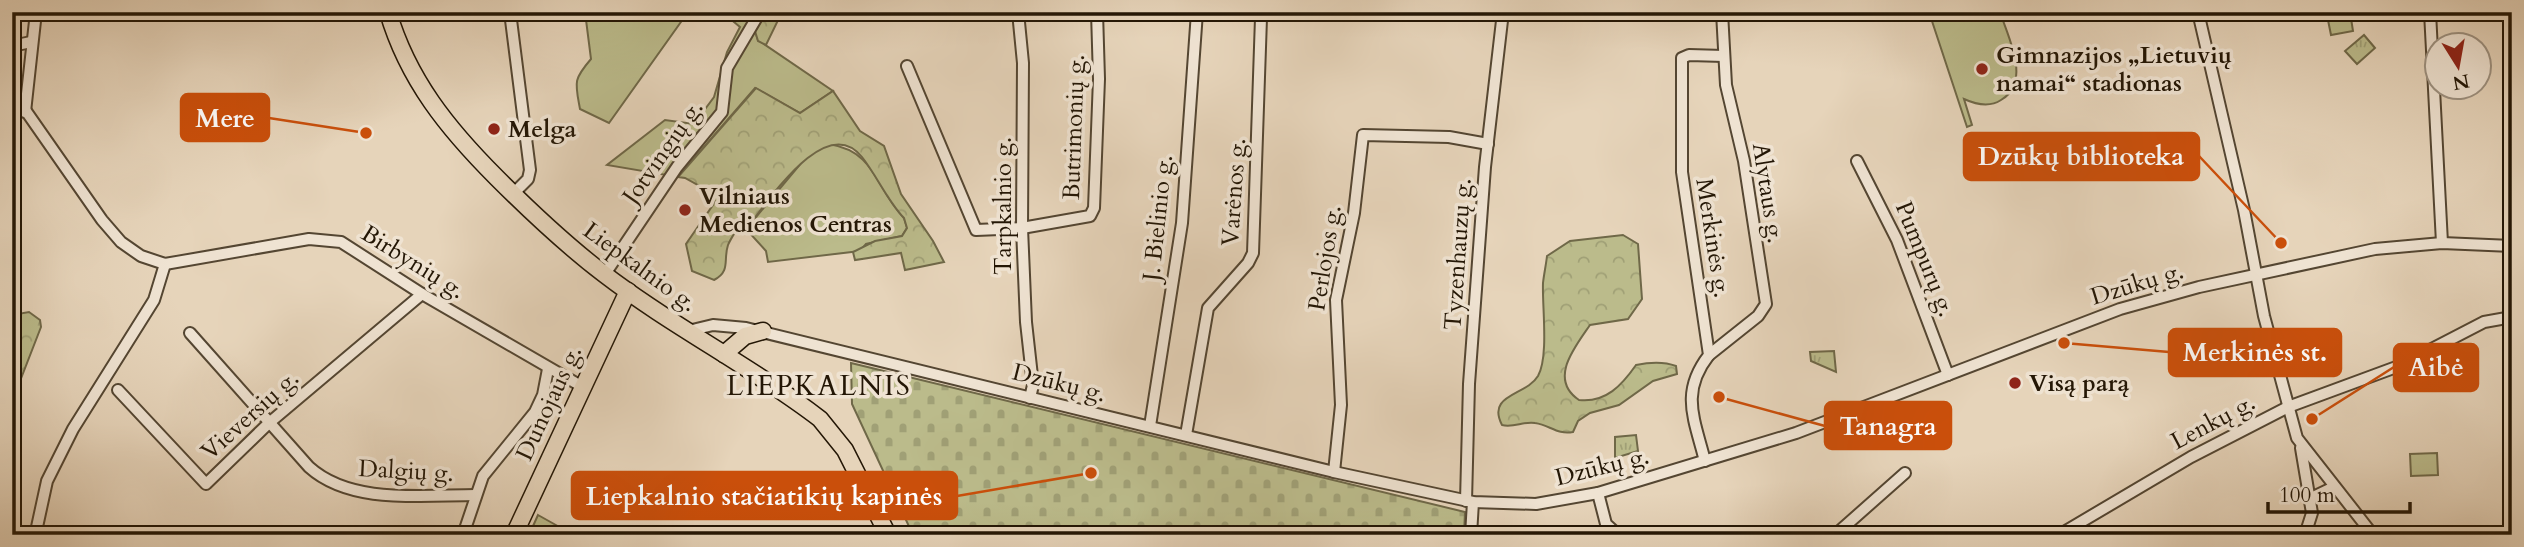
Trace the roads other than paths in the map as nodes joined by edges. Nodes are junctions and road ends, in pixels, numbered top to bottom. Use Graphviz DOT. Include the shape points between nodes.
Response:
graph roads {
  1 [pos="36,12"];
  2 [pos="387,12"];
  3 [pos="510,12"];
  4 [pos="760,12"];
  5 [pos="1018,12"];
  6 [pos="1097,12"];
  7 [pos="1197,12"];
  8 [pos="1503,12"];
  9 [pos="1722,12"];
  10 [pos="2198,12"];
  11 [pos="2430,12"];
  12 [pos="1261,18"];
  13 [pos="31,42"];
  14 [pos="12,46"];
  15 [pos="1724,56"];
  16 [pos="907,66"];
  17 [pos="12,91"];
  18 [pos="25,112"];
  19 [pos="1488,144"];
  20 [pos="1857,161"];
  21 [pos="513,194"];
  22 [pos="1022,228"];
  23 [pos="2442,243"];
  24 [pos="2512,246"];
  25 [pos="165,264"];
  26 [pos="605,274"];
  27 [pos="2256,274"];
  28 [pos="628,290"];
  29 [pos="422,294"];
  30 [pos="2512,317"];
  31 [pos="688,331"];
  32 [pos="763,331"];
  33 [pos="190,333"];
  34 [pos="724,354"];
  35 [pos="1709,355"];
  36 [pos="548,369"];
  37 [pos="1948,375"];
  38 [pos="581,386"];
  39 [pos="118,390"];
  40 [pos="1030,398"];
  41 [pos="2288,407"];
  42 [pos="269,423"];
  43 [pos="1150,426"];
  44 [pos="1186,435"];
  45 [pos="2300,446"];
  46 [pos="1704,461"];
  47 [pos="1334,472"];
  48 [pos="1905,473"];
  49 [pos="2334,487"];
  50 [pos="1598,493"];
  51 [pos="475,495"];
  52 [pos="2311,498"];
  53 [pos="1470,501"];
  54 [pos="37,527"];
  55 [pos="463,535"];
  56 [pos="514,535"];
  57 [pos="888,535"];
  58 [pos="1471,535"];
  59 [pos="1618,535"];
  60 [pos="1835,535"];
  61 [pos="2059,535"];
  62 [pos="2305,535"];
  63 [pos="2373,535"];
  1 -- 13 [label="street"];
  2 -- 21 [label="main road, Liepkalnio g." via="411,73 433,107"];
  3 -- 21 [label="street" via="530,170"];
  4 -- 26 [label="street, Jotvingių g." via="727,68 722,112 677,167"];
  5 -- 22 [label="street, Tarpkalnio g." via="1023,63"];
  6 -- 22 [label="street, Butrimonių g." via="1094,208 1090,216"];
  7 -- 43 [label="street, J. Bielinio g." via="1182,223"];
  8 -- 19 [label="street, Tyzenhauzų g."];
  9 -- 15 [label="street, Alytaus g."];
  10 -- 27 [label="street"];
  11 -- 23 [label="street"];
  12 -- 44 [label="street, Varėnos g." via="1253,253 1208,308"];
  13 -- 14 [label="street"];
  13 -- 18 [label="street"];
  15 -- 35 [label="street, Alytaus g." via="1766,304 1758,316"];
  15 -- 35 [label="street, Merkinės g." via="1682,58 1681,169"];
  16 -- 22 [label="street" via="976,230"];
  17 -- 18 [label="street"];
  18 -- 25 [label="street" via="121,243"];
  19 -- 47 [label="street, Perlojos g." via="1435,136 1363,135 1354,213 1336,300 1341,405"];
  19 -- 53 [label="street, Tyzenhauzų g." via="1469,384"];
  20 -- 37 [label="street, Pumpurų g." via="1897,240"];
  21 -- 26 [label="main road, Liepkalnio g."];
  22 -- 40 [label="street, Tarpkalnio g." via="1033,385"];
  23 -- 24 [label="street, Dzūkų g."];
  23 -- 27 [label="street, Dzūkų g." via="2375,249"];
  25 -- 29 [label="street, Birbynių g." via="326,239 366,255"];
  25 -- 54 [label="street" via="154,300 52,471"];
  26 -- 28 [label="main road, Liepkalnio g."];
  27 -- 37 [label="street, Dzūkų g." via="2120,309"];
  27 -- 41 [label="street"];
  28 -- 31 [label="main road, Liepkalnio g."];
  28 -- 38 [label="main road, Dunojaus g."];
  29 -- 36 [label="street, Birbynių g."];
  29 -- 42 [label="street, Vieversių g."];
  30 -- 41 [label="street, Lenkų g." via="2484,322 2399,366"];
  31 -- 32 [label="street, Dzūkų g." via="721,325"];
  31 -- 34 [label="main road, Liepkalnio g."];
  32 -- 34 [label="main road" via="746,336"];
  32 -- 40 [label="street, Dzūkų g."];
  33 -- 42 [label="street, Dalgių g."];
  34 -- 57 [label="main road, Liepkalnio g." via="794,399 830,429 863,480"];
  35 -- 46 [label="street" via="1690,390"];
  36 -- 38 [label="street, Birbynių g."];
  36 -- 51 [label="street, Dalgių g." via="535,412 487,469"];
  37 -- 46 [label="street, Dzūkų g." via="1797,433"];
  38 -- 56 [label="main road, Dunojaus g."];
  39 -- 42 [label="street, Vieversių g." via="206,484"];
  40 -- 43 [label="street, Dzūkų g."];
  41 -- 45 [label="street"];
  41 -- 61 [label="street, Lenkų g." via="2190,457"];
  42 -- 51 [label="street, Dalgių g." via="318,475 342,488 421,496"];
  43 -- 44 [label="street, Dzūkų g."];
  44 -- 47 [label="street, Dzūkų g."];
  45 -- 49 [label="street"];
  45 -- 52 [label="street"];
  46 -- 50 [label="street, Dzūkų g."];
  47 -- 53 [label="street, Dzūkų g."];
  48 -- 60 [label="street"];
  49 -- 52 [label="street"];
  49 -- 63 [label="street"];
  50 -- 53 [label="street, Dzūkų g." via="1536,504"];
  50 -- 59 [label="street" via="1605,524"];
  51 -- 55 [label="street, Dalgių g."];
  52 -- 62 [label="street"];
  53 -- 58 [label="street, Tyzenhauzų g."];
}
